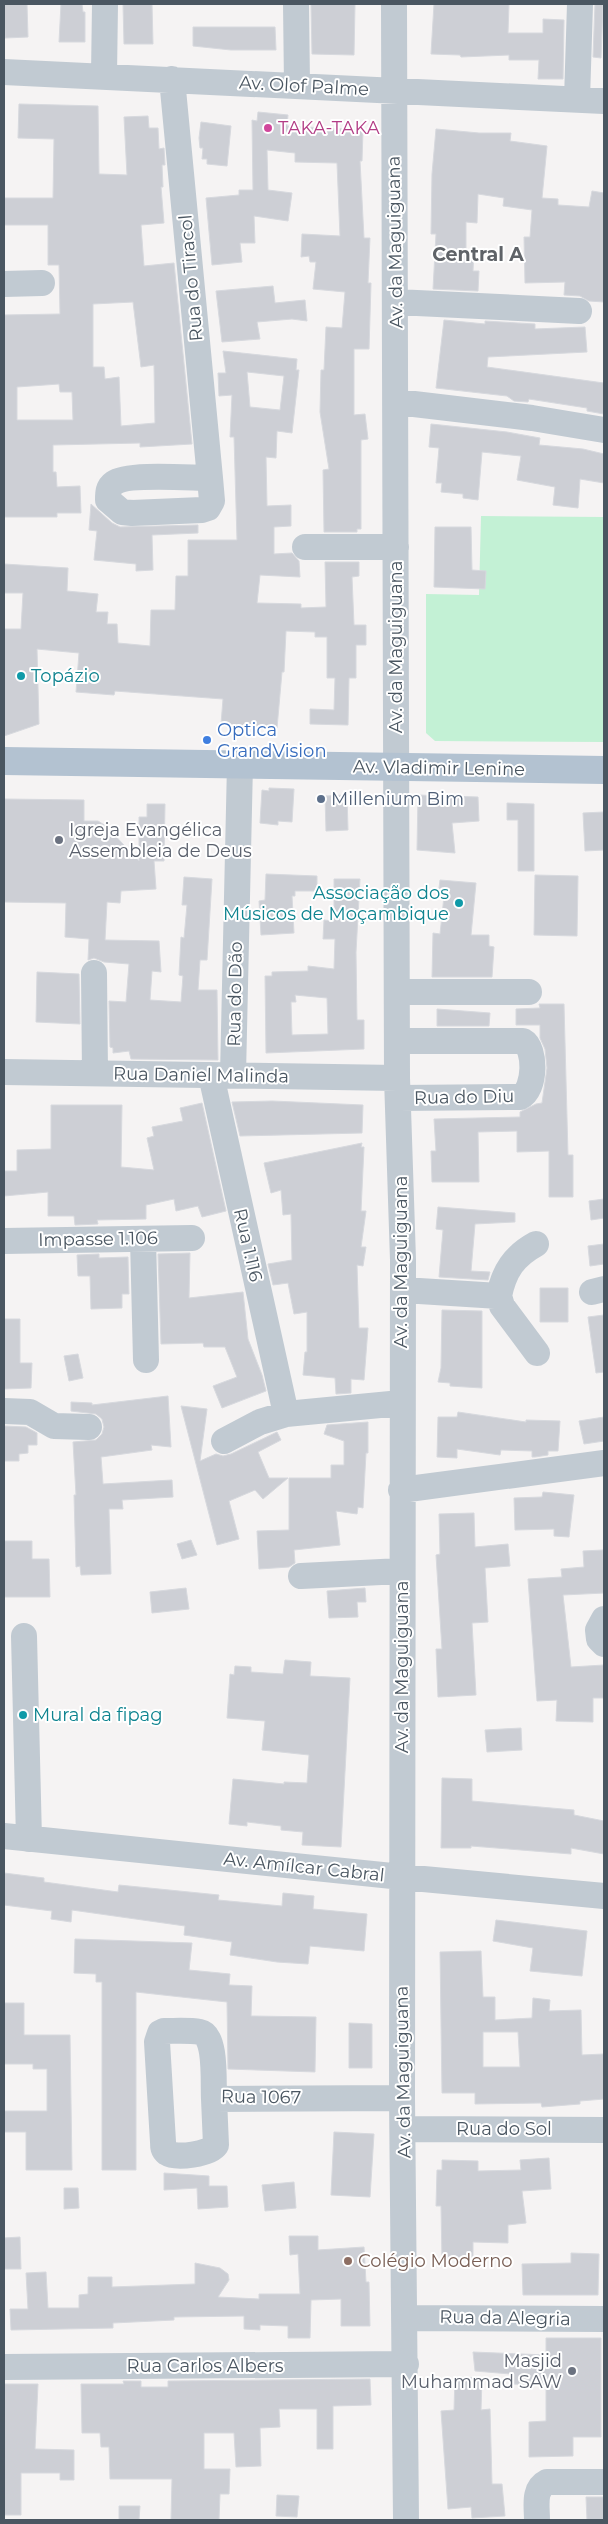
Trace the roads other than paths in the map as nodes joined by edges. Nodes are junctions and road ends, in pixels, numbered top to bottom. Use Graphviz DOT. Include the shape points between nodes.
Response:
graph roads {
  1 [pos="105,4"];
  2 [pos="296,4"];
  3 [pos="394,4"];
  4 [pos="580,4"];
  5 [pos="4,72"];
  6 [pos="104,76"];
  7 [pos="172,79"];
  8 [pos="297,85"];
  9 [pos="394,91"];
  10 [pos="577,99"];
  11 [pos="604,101"];
  12 [pos="42,283"];
  13 [pos="4,284"];
  14 [pos="396,302"];
  15 [pos="579,311"];
  16 [pos="397,402"];
  17 [pos="604,430"];
  18 [pos="210,478"];
  19 [pos="305,547"];
  20 [pos="396,547"];
  21 [pos="4,761"];
  22 [pos="240,764"];
  23 [pos="396,767"];
  24 [pos="604,770"];
  25 [pos="94,973"];
  26 [pos="397,992"];
  27 [pos="529,992"];
  28 [pos="398,1041"];
  29 [pos="4,1072"];
  30 [pos="96,1073"];
  31 [pos="222,1075"];
  32 [pos="398,1088"];
  33 [pos="192,1238"];
  34 [pos="142,1239"];
  35 [pos="4,1241"];
  36 [pos="536,1244"];
  37 [pos="403,1290"];
  38 [pos="499,1296"];
  39 [pos="537,1353"];
  40 [pos="146,1360"];
  41 [pos="401,1403"];
  42 [pos="4,1411"];
  43 [pos="286,1414"];
  44 [pos="89,1427"];
  45 [pos="224,1441"];
  46 [pos="604,1463"];
  47 [pos="401,1490"];
  48 [pos="401,1571"];
  49 [pos="301,1576"];
  50 [pos="604,1619"];
  51 [pos="24,1636"];
  52 [pos="604,1644"];
  53 [pos="16,1838"];
  54 [pos="402,1878"];
  55 [pos="604,1896"];
  56 [pos="402,2098"];
  57 [pos="214,2099"];
  58 [pos="404,2129"];
  59 [pos="604,2130"];
  60 [pos="406,2318"];
  61 [pos="604,2319"];
  62 [pos="406,2364"];
  63 [pos="4,2367"];
  64 [pos="604,2482"];
  65 [pos="406,2520"];
  66 [pos="537,2520"];
  1 -- 6 [label="street"];
  2 -- 8 [label="street"];
  3 -- 9 [label="street, Av. da Maguiguana"];
  4 -- 10 [label="street"];
  5 -- 6 [label="street, Av. Olof Palme"];
  6 -- 7 [label="street, Av. Olof Palme"];
  7 -- 8 [label="street, Av. Olof Palme"];
  7 -- 18 [label="street, Rua do Tiracol"];
  8 -- 9 [label="street, Av. Olof Palme"];
  9 -- 10 [label="street, Av. Olof Palme"];
  9 -- 14 [label="street, Av. da Maguiguana"];
  10 -- 11 [label="street, Av. Olof Palme"];
  12 -- 13 [label="street"];
  14 -- 15 [label="street"];
  14 -- 16 [label="street, Av. da Maguiguana"];
  16 -- 17 [label="street"];
  16 -- 20 [label="street, Av. da Maguiguana"];
  19 -- 20 [label="street"];
  20 -- 23 [label="street, Av. da Maguiguana"];
  21 -- 22 [label="main road, Av. Vladimir Lenine"];
  22 -- 23 [label="main road, Av. Vladimir Lenine"];
  22 -- 31 [label="street, Rua do Dão"];
  23 -- 24 [label="main road, Av. Vladimir Lenine"];
  23 -- 26 [label="street, Av. da Maguiguana"];
  25 -- 30 [label="street"];
  26 -- 27 [label="street"];
  26 -- 28 [label="street, Av. da Maguiguana"];
  28 -- 32 [label="street, Av. da Maguiguana"];
  28 -- 32 [label="street, Rua do Diu" via="523,1042 530,1050 532,1083 526,1094 520,1097"];
  29 -- 30 [label="street, Rua Daniel Malinda"];
  30 -- 31 [label="street, Rua Daniel Malinda"];
  31 -- 32 [label="street, Rua Daniel Malinda"];
  31 -- 43 [label="street, Rua 1.116"];
  32 -- 37 [label="street, Av. da Maguiguana"];
  33 -- 34 [label="street, Impasse 1.106"];
  34 -- 35 [label="street, Impasse 1.106"];
  34 -- 40 [label="street"];
  36 -- 38 [label="street" via="519,1253 512,1262"];
  37 -- 38 [label="street"];
  37 -- 41 [label="street, Av. da Maguiguana"];
  38 -- 39 [label="street" via="502,1306"];
  41 -- 43 [label="street"];
  41 -- 47 [label="street, Av. da Maguiguana"];
  42 -- 44 [label="street" via="30,1412 54,1426"];
  43 -- 45 [label="street" via="260,1422"];
  46 -- 47 [label="street"];
  47 -- 48 [label="street, Av. da Maguiguana"];
  48 -- 49 [label="street"];
  48 -- 54 [label="street, Av. da Maguiguana"];
  50 -- 52 [label="street" via="598,1630 599,1639"];
  51 -- 53 [label="street"];
  53 -- 54 [label="street, Av. Amílcar Cabral"];
  54 -- 55 [label="street, Av. Amílcar Cabral"];
  54 -- 56 [label="street, Av. da Maguiguana"];
  56 -- 57 [label="street, Rua 1067"];
  56 -- 58 [label="street, Av. da Maguiguana"];
  57 -- 57 [label="street, Rua 1067" via="209,2038 202,2032 160,2033 157,2042 162,2142 168,2154 178,2156 214,2149"];
  58 -- 59 [label="street, Rua do Sol"];
  58 -- 60 [label="street, Av. da Maguiguana"];
  60 -- 61 [label="street, Rua da Alegria"];
  60 -- 62 [label="street, Av. da Maguiguana"];
  62 -- 63 [label="street, Rua Carlos Albers"];
  62 -- 65 [label="street, Av. da Maguiguana"];
  64 -- 66 [label="street" via="548,2482 542,2485 538,2490"];
}
